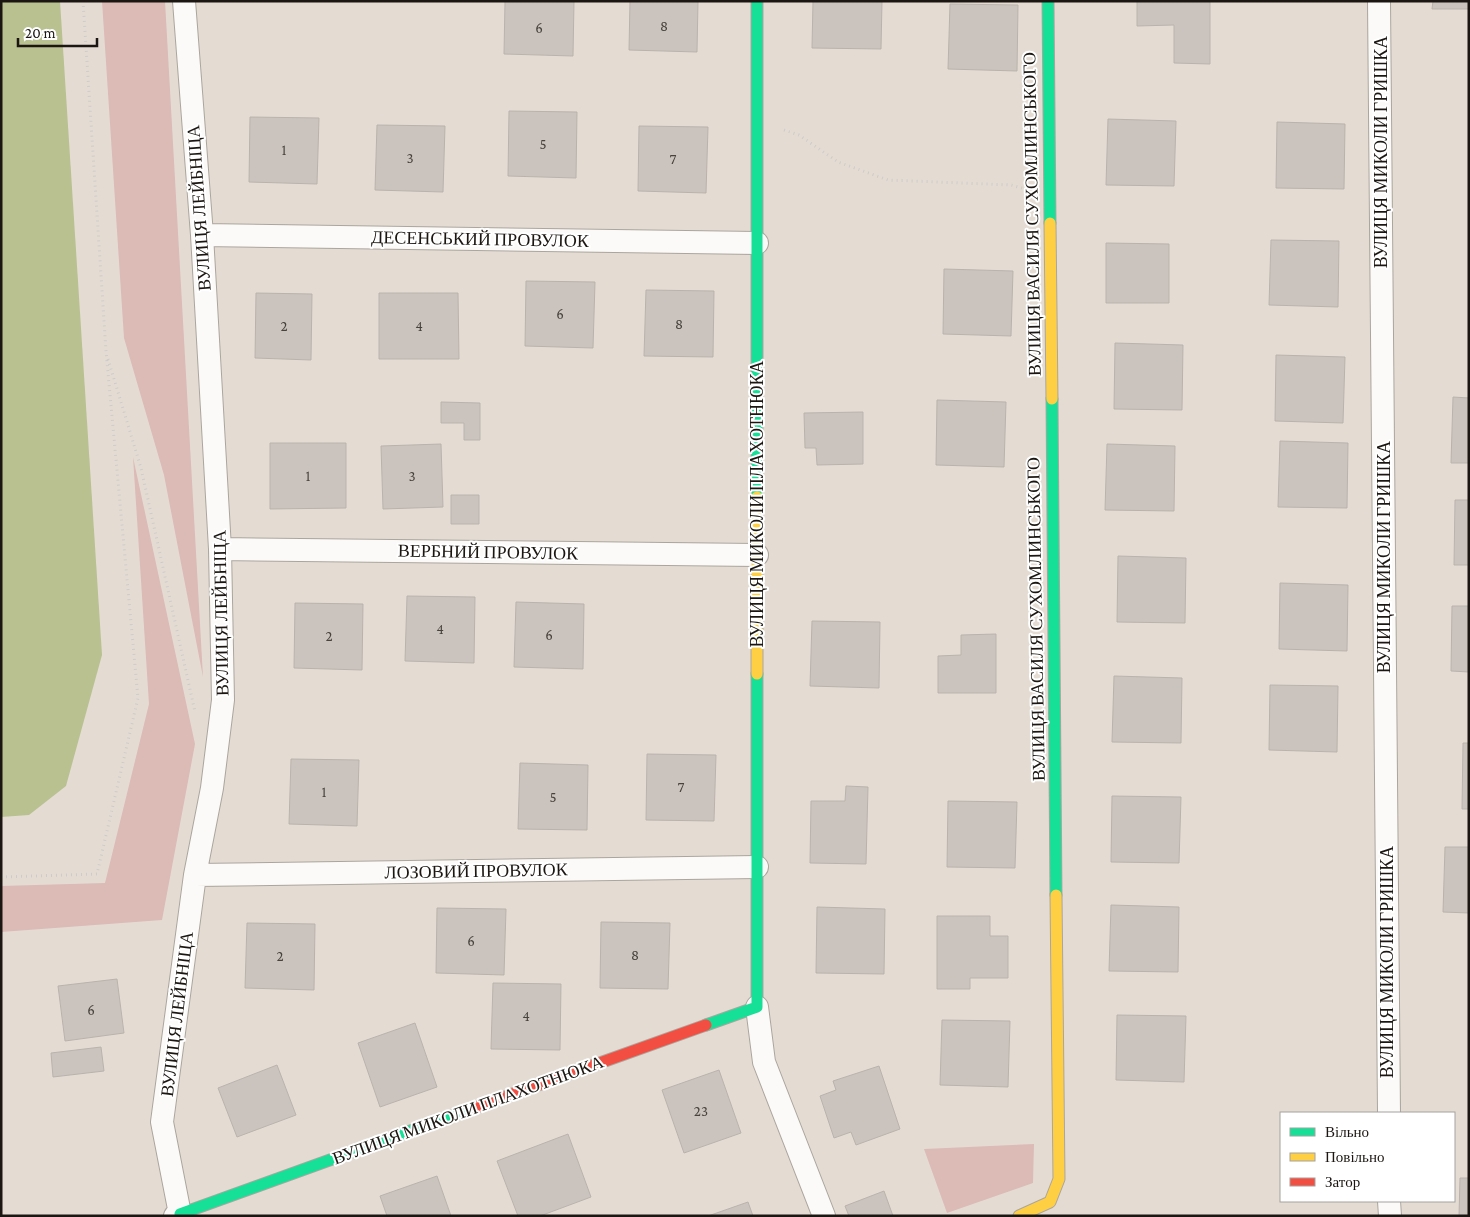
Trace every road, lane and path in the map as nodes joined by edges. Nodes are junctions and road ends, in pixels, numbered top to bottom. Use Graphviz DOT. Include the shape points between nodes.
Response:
graph roads {
  1 [pos="84,1"];
  2 [pos="184,1"];
  3 [pos="757,1"];
  4 [pos="1048,1"];
  5 [pos="1379,1"];
  6 [pos="757,121"];
  7 [pos="1050,194"];
  8 [pos="202,235"];
  9 [pos="757,242"];
  10 [pos="106,351"];
  11 [pos="220,549"];
  12 [pos="757,555"];
  13 [pos="197,720"];
  14 [pos="757,866"];
  15 [pos="195,875"];
  16 [pos="1,877"];
  17 [pos="757,1007"];
  18 [pos="1389,1112"];
  19 [pos="1390,1202"];
  20 [pos="177,1215"];
  21 [pos="824,1216"];
  22 [pos="1019,1216"];
  23 [pos="1390,1216"];
  1 -- 10 [label="path"];
  2 -- 8 [label="street, ВУЛИЦЯ ЛЕЙБНІЦА"];
  3 -- 6 [label="street, ВУЛИЦЯ МИКОЛИ ПЛАХОТНЮКА"];
  4 -- 7 [label="street, ВУЛИЦЯ ВАСИЛЯ СУХОМЛИНСЬКОГО"];
  5 -- 18 [label="street, ВУЛИЦЯ МИКОЛИ ГРИШКА"];
  6 -- 7 [label="path" via="799,135 838,162 888,180 1011,185"];
  6 -- 9 [label="street, ВУЛИЦЯ МИКОЛИ ПЛАХОТНЮКА"];
  7 -- 22 [label="street, ВУЛИЦЯ ВАСИЛЯ СУХОМЛИНСЬКОГО" via="1059,1179 1050,1202"];
  8 -- 9 [label="street, ДЕСЕНСЬКИЙ ПРОВУЛОК"];
  8 -- 11 [label="street, ВУЛИЦЯ ЛЕЙБНІЦА"];
  9 -- 12 [label="street, ВУЛИЦЯ МИКОЛИ ПЛАХОТНЮКА"];
  10 -- 13 [label="path" via="141,468"];
  10 -- 16 [label="path" via="138,698 98,874"];
  11 -- 12 [label="street, ВЕРБНИЙ ПРОВУЛОК"];
  11 -- 15 [label="street, ВУЛИЦЯ ЛЕЙБНІЦА" via="223,700 212,788"];
  12 -- 14 [label="street, ВУЛИЦЯ МИКОЛИ ПЛАХОТНЮКА"];
  14 -- 15 [label="street, ЛОЗОВИЙ ПРОВУЛОК"];
  14 -- 17 [label="street, ВУЛИЦЯ МИКОЛИ ПЛАХОТНЮКА"];
  15 -- 20 [label="street, ВУЛИЦЯ ЛЕЙБНІЦА" via="162,1122"];
  17 -- 20 [label="street, ВУЛИЦЯ МИКОЛИ ПЛАХОТНЮКА"];
  17 -- 21 [label="street, ВУЛИЦЯ МИКОЛИ ПЛАХОТНЮКА" via="764,1062"];
  19 -- 23 [label="street"];
}
